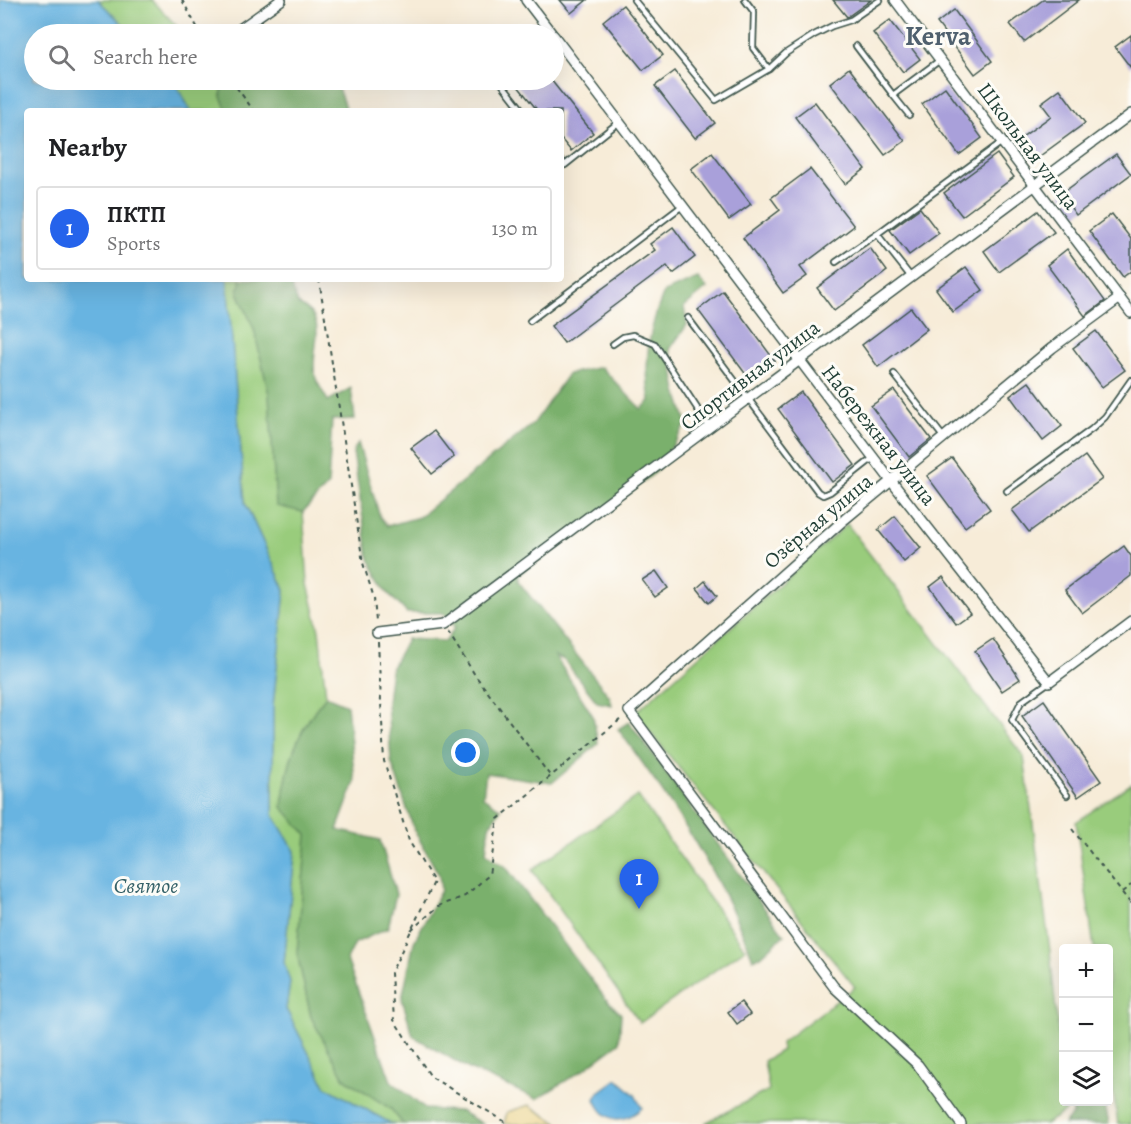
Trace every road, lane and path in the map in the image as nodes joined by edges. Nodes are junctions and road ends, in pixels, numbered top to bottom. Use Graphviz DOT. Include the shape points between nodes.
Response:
graph roads {
  1 [pos="182,0"];
  2 [pos="281,0"];
  3 [pos="526,0"];
  4 [pos="634,0"];
  5 [pos="746,0"];
  6 [pos="880,0"];
  7 [pos="909,0"];
  8 [pos="896,2"];
  9 [pos="195,24"];
  10 [pos="247,24"];
  11 [pos="545,24"];
  12 [pos="856,46"];
  13 [pos="564,50"];
  14 [pos="940,60"];
  15 [pos="769,69"];
  16 [pos="238,90"];
  17 [pos="507,90"];
  18 [pos="893,95"];
  19 [pos="252,108"];
  20 [pos="521,108"];
  21 [pos="1131,114"];
  22 [pos="909,115"];
  23 [pos="619,122"];
  24 [pos="1002,142"];
  25 [pos="564,164"];
  26 [pos="1034,184"];
  27 [pos="682,206"];
  28 [pos="877,234"];
  29 [pos="836,262"];
  30 [pos="911,277"];
  31 [pos="319,282"];
  32 [pos="1120,298"];
  33 [pos="1131,313"];
  34 [pos="688,318"];
  35 [pos="530,321"];
  36 [pos="613,344"];
  37 [pos="800,361"];
  38 [pos="894,374"];
  39 [pos="1131,380"];
  40 [pos="748,399"];
  41 [pos="710,428"];
  42 [pos="944,438"];
  43 [pos="873,458"];
  44 [pos="892,482"];
  45 [pos="1007,491"];
  46 [pos="1131,621"];
  47 [pos="443,625"];
  48 [pos="377,633"];
  49 [pos="1049,682"];
  50 [pos="629,711"];
  51 [pos="551,777"];
  52 [pos="1067,795"];
  53 [pos="1072,829"];
  54 [pos="1131,885"];
  55 [pos="1122,892"];
  56 [pos="1131,904"];
  57 [pos="409,932"];
  58 [pos="509,1124"];
  59 [pos="961,1124"];
  1 -- 9 [label="path"];
  2 -- 10 [label="street"];
  3 -- 11 [label="street, Набережная улица"];
  4 -- 15 [label="lane" via="716,100"];
  5 -- 15 [label="lane" via="754,12 753,48"];
  6 -- 15 [label="lane" via="851,20 832,26 786,53"];
  7 -- 8 [label="street"];
  8 -- 14 [label="street, Школьная улица"];
  12 -- 18 [label="lane"];
  13 -- 23 [label="street, Набережная улица"];
  14 -- 18 [label="lane"];
  14 -- 24 [label="street, Школьная улица"];
  16 -- 19 [label="path"];
  17 -- 20 [label="lane"];
  18 -- 22 [label="lane"];
  21 -- 26 [label="street, Спортивная улица"];
  23 -- 25 [label="lane"];
  23 -- 27 [label="street, Набережная улица"];
  24 -- 26 [label="street, Школьная улица"];
  24 -- 28 [label="lane"];
  26 -- 30 [label="street, Спортивная улица"];
  26 -- 32 [label="street, Школьная улица"];
  27 -- 35 [label="lane"];
  27 -- 37 [label="street, Набережная улица"];
  28 -- 29 [label="lane"];
  28 -- 30 [label="lane"];
  30 -- 37 [label="street, Спортивная улица"];
  31 -- 48 [label="path"];
  32 -- 33 [label="street, Школьная улица"];
  32 -- 42 [label="street, Озёрная улица" via="1052,348"];
  34 -- 40 [label="lane"];
  36 -- 41 [label="lane" via="633,335 655,344"];
  37 -- 40 [label="street, Спортивная улица"];
  37 -- 43 [label="street, Набережная улица"];
  38 -- 42 [label="lane"];
  39 -- 45 [label="lane" via="1092,429"];
  40 -- 41 [label="street, Спортивная улица"];
  40 -- 43 [label="lane" via="823,495"];
  41 -- 47 [label="street, Спортивная улица"];
  42 -- 44 [label="street, Озёрная улица"];
  43 -- 44 [label="street, Набережная улица"];
  44 -- 49 [label="street, Набережная улица"];
  44 -- 50 [label="street, Озёрная улица" via="844,519"];
  46 -- 49 [label="street"];
  47 -- 48 [label="street, Спортивная улица"];
  47 -- 51 [label="path"];
  48 -- 57 [label="path" via="384,761 409,841 434,882"];
  49 -- 52 [label="lane" via="1021,702 1012,720"];
  50 -- 51 [label="path"];
  50 -- 59 [label="street" via="834,987 918,1065"];
  51 -- 57 [label="path" via="498,819 489,875 465,896 439,906"];
  53 -- 55 [label="path"];
  54 -- 55 [label="path"];
  55 -- 56 [label="path"];
  57 -- 58 [label="path" via="391,973 394,1020 431,1077"];
}
